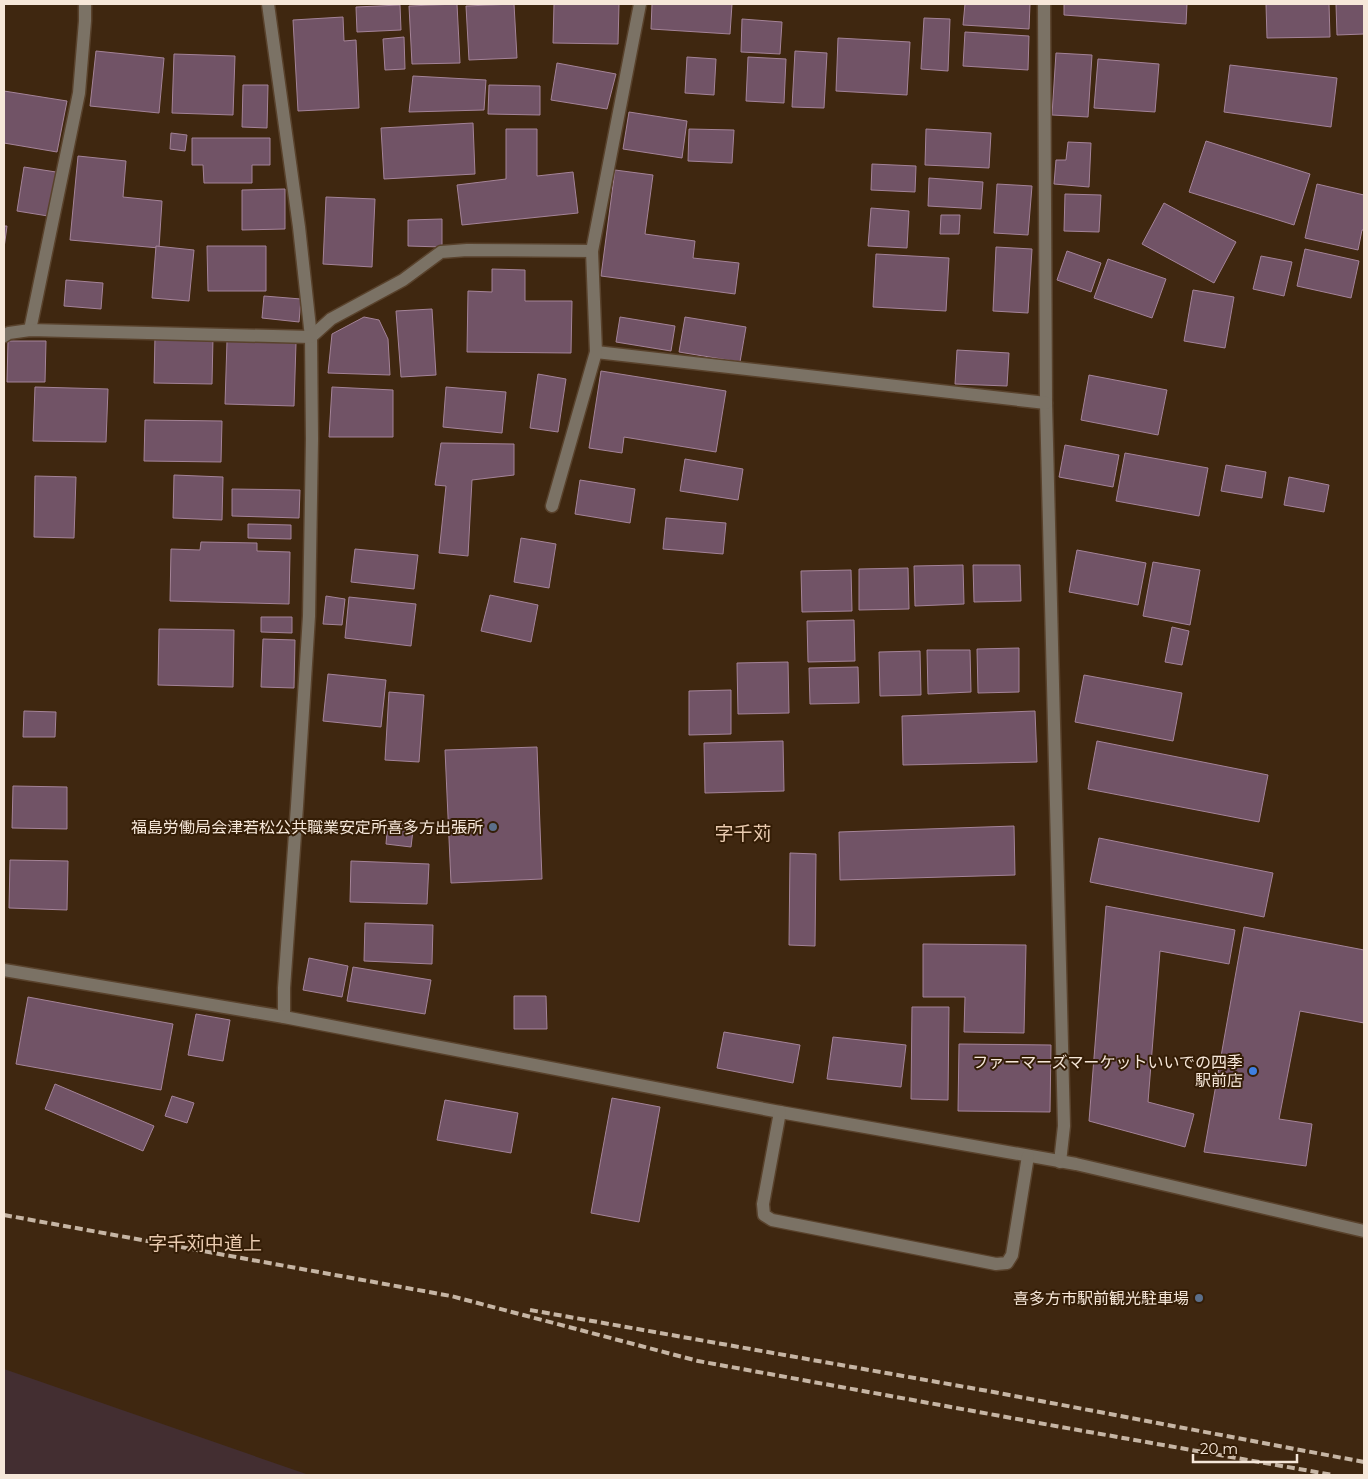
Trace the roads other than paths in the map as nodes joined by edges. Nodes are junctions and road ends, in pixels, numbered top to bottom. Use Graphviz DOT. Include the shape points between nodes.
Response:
graph roads {
  1 [pos="84,4"];
  2 [pos="268,4"];
  3 [pos="640,4"];
  4 [pos="1044,4"];
  5 [pos="592,251"];
  6 [pos="30,330"];
  7 [pos="4,336"];
  8 [pos="311,337"];
  9 [pos="596,352"];
  10 [pos="1046,403"];
  11 [pos="552,506"];
  12 [pos="4,970"];
  13 [pos="284,1017"];
  14 [pos="780,1112"];
  15 [pos="1028,1156"];
  16 [pos="1060,1162"];
  17 [pos="1364,1231"];
  1 -- 6 [label="street" via="79,93"];
  2 -- 8 [label="street"];
  3 -- 5 [label="street"];
  4 -- 10 [label="street"];
  5 -- 8 [label="street" via="441,252 403,280 331,319"];
  5 -- 9 [label="street"];
  6 -- 7 [label="street"];
  6 -- 8 [label="street"];
  8 -- 13 [label="street" via="309,616"];
  9 -- 10 [label="street"];
  9 -- 11 [label="street"];
  10 -- 16 [label="street" via="1064,1126"];
  12 -- 13 [label="street"];
  13 -- 14 [label="street"];
  14 -- 15 [label="street"];
  14 -- 15 [label="street" via="763,1204 764,1215 772,1220 996,1264 1007,1263 1012,1255"];
  15 -- 16 [label="street"];
  16 -- 17 [label="street"];
}
